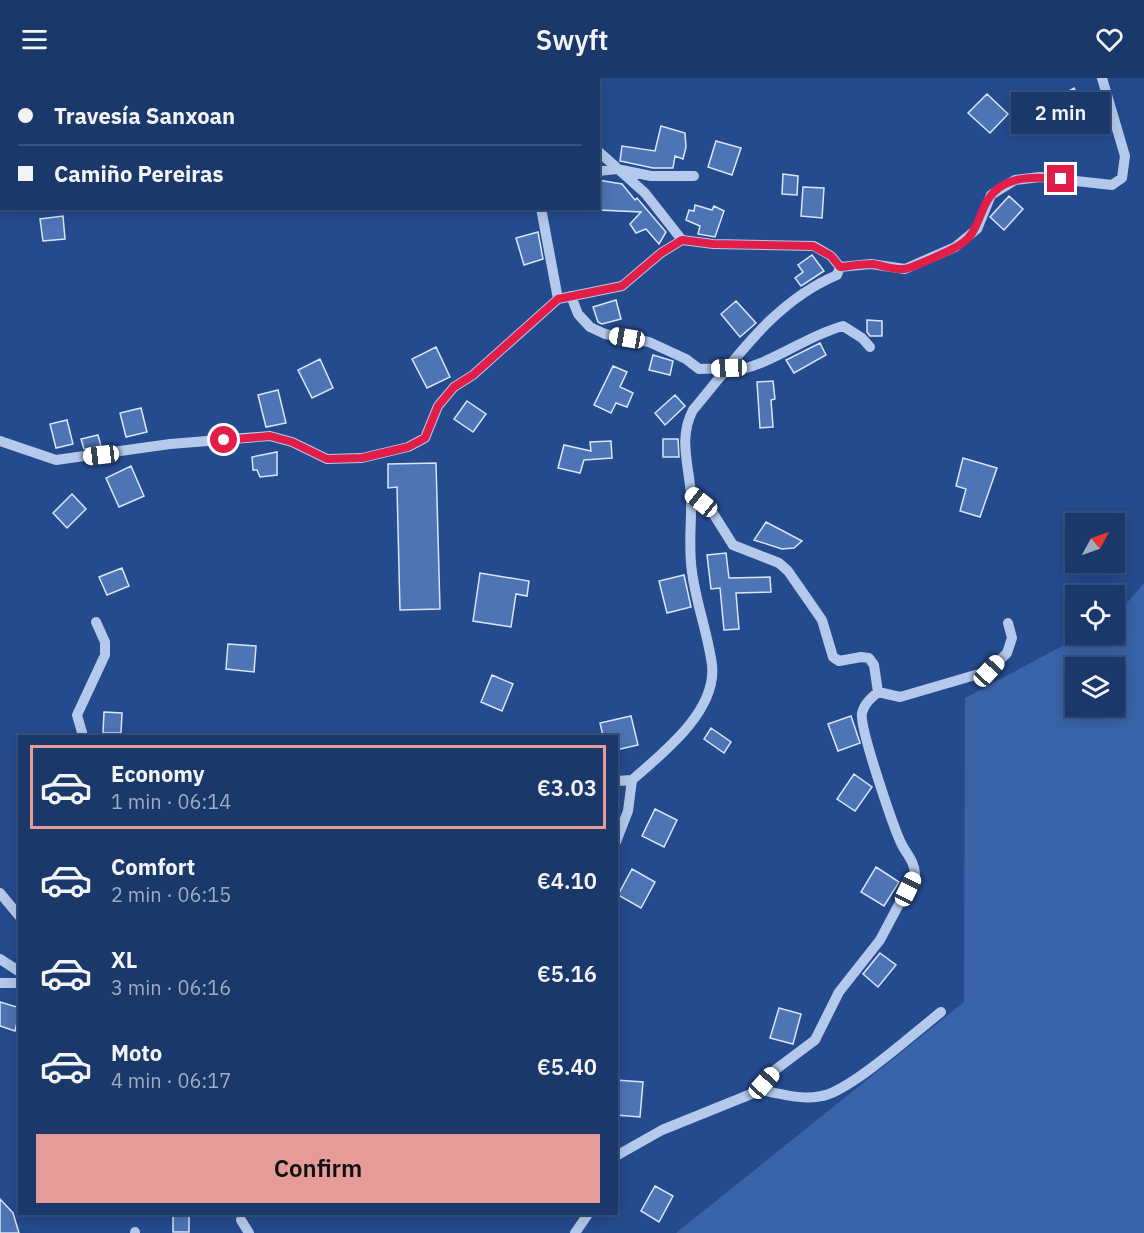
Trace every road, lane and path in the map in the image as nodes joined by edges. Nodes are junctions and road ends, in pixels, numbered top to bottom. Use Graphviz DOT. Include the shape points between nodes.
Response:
graph roads {
  1 [pos="1101,78"];
  2 [pos="600,153"];
  3 [pos="617,169"];
  4 [pos="600,171"];
  5 [pos="694,176"];
  6 [pos="541,210"];
  7 [pos="682,240"];
  8 [pos="840,267"];
  9 [pos="571,296"];
  10 [pos="558,299"];
  11 [pos="870,347"];
  12 [pos="727,370"];
  13 [pos="0,441"];
  14 [pos="691,494"];
  15 [pos="96,622"];
  16 [pos="1008,623"];
  17 [pos="878,692"];
  18 [pos="83,735"];
  19 [pos="632,780"];
  20 [pos="618,781"];
  21 [pos="618,837"];
  22 [pos="0,893"];
  23 [pos="18,915"];
  24 [pos="0,960"];
  25 [pos="18,971"];
  26 [pos="0,983"];
  27 [pos="18,983"];
  28 [pos="941,1012"];
  29 [pos="760,1090"];
  30 [pos="618,1155"];
  31 [pos="587,1215"];
  32 [pos="242,1220"];
  33 [pos="249,1233"];
  34 [pos="576,1233"];
  1 -- 8 [label="street" via="1125,156 1122,178 1112,185 1040,177 1015,180 991,195 977,229 955,248 905,269 871,264"];
  2 -- 3 [label="street"];
  3 -- 4 [label="street"];
  3 -- 5 [label="street" via="651,176"];
  3 -- 7 [label="street" via="645,193"];
  6 -- 10 [label="street"];
  7 -- 8 [label="street" via="813,246 831,256"];
  7 -- 9 [label="street" via="622,286"];
  8 -- 12 [label="street" via="837,275 804,291 761,327"];
  9 -- 10 [label="street"];
  9 -- 12 [label="street" via="578,314 590,327 605,334 649,342 699,369"];
  10 -- 13 [label="street" via="473,375 454,387 438,406 425,438 408,447 362,458 327,459 270,436 170,444 56,460"];
  11 -- 12 [label="street" via="843,326 818,333 743,371"];
  12 -- 14 [label="street" via="686,424 685,454"];
  14 -- 17 [label="street" via="711,510 733,545 779,563 788,571 822,620 833,657 838,661 869,658 874,665"];
  14 -- 19 [label="street" via="692,572 712,666 711,686 679,739"];
  15 -- 18 [label="street" via="105,642 105,655 77,715"];
  16 -- 17 [label="street" via="1012,638 1007,653 989,671 900,697"];
  17 -- 29 [label="street" via="861,715 872,758 903,845 914,862 915,874 880,940 839,992 815,1040 775,1070"];
  19 -- 20 [label="street"];
  19 -- 21 [label="street" via="628,811"];
  22 -- 23 [label="street"];
  24 -- 25 [label="street"];
  26 -- 27 [label="street"];
  28 -- 29 [label="street" via="851,1082 828,1095 801,1098"];
  29 -- 30 [label="street" via="662,1130"];
  31 -- 34 [label="street"];
  32 -- 33 [label="street"];
}
